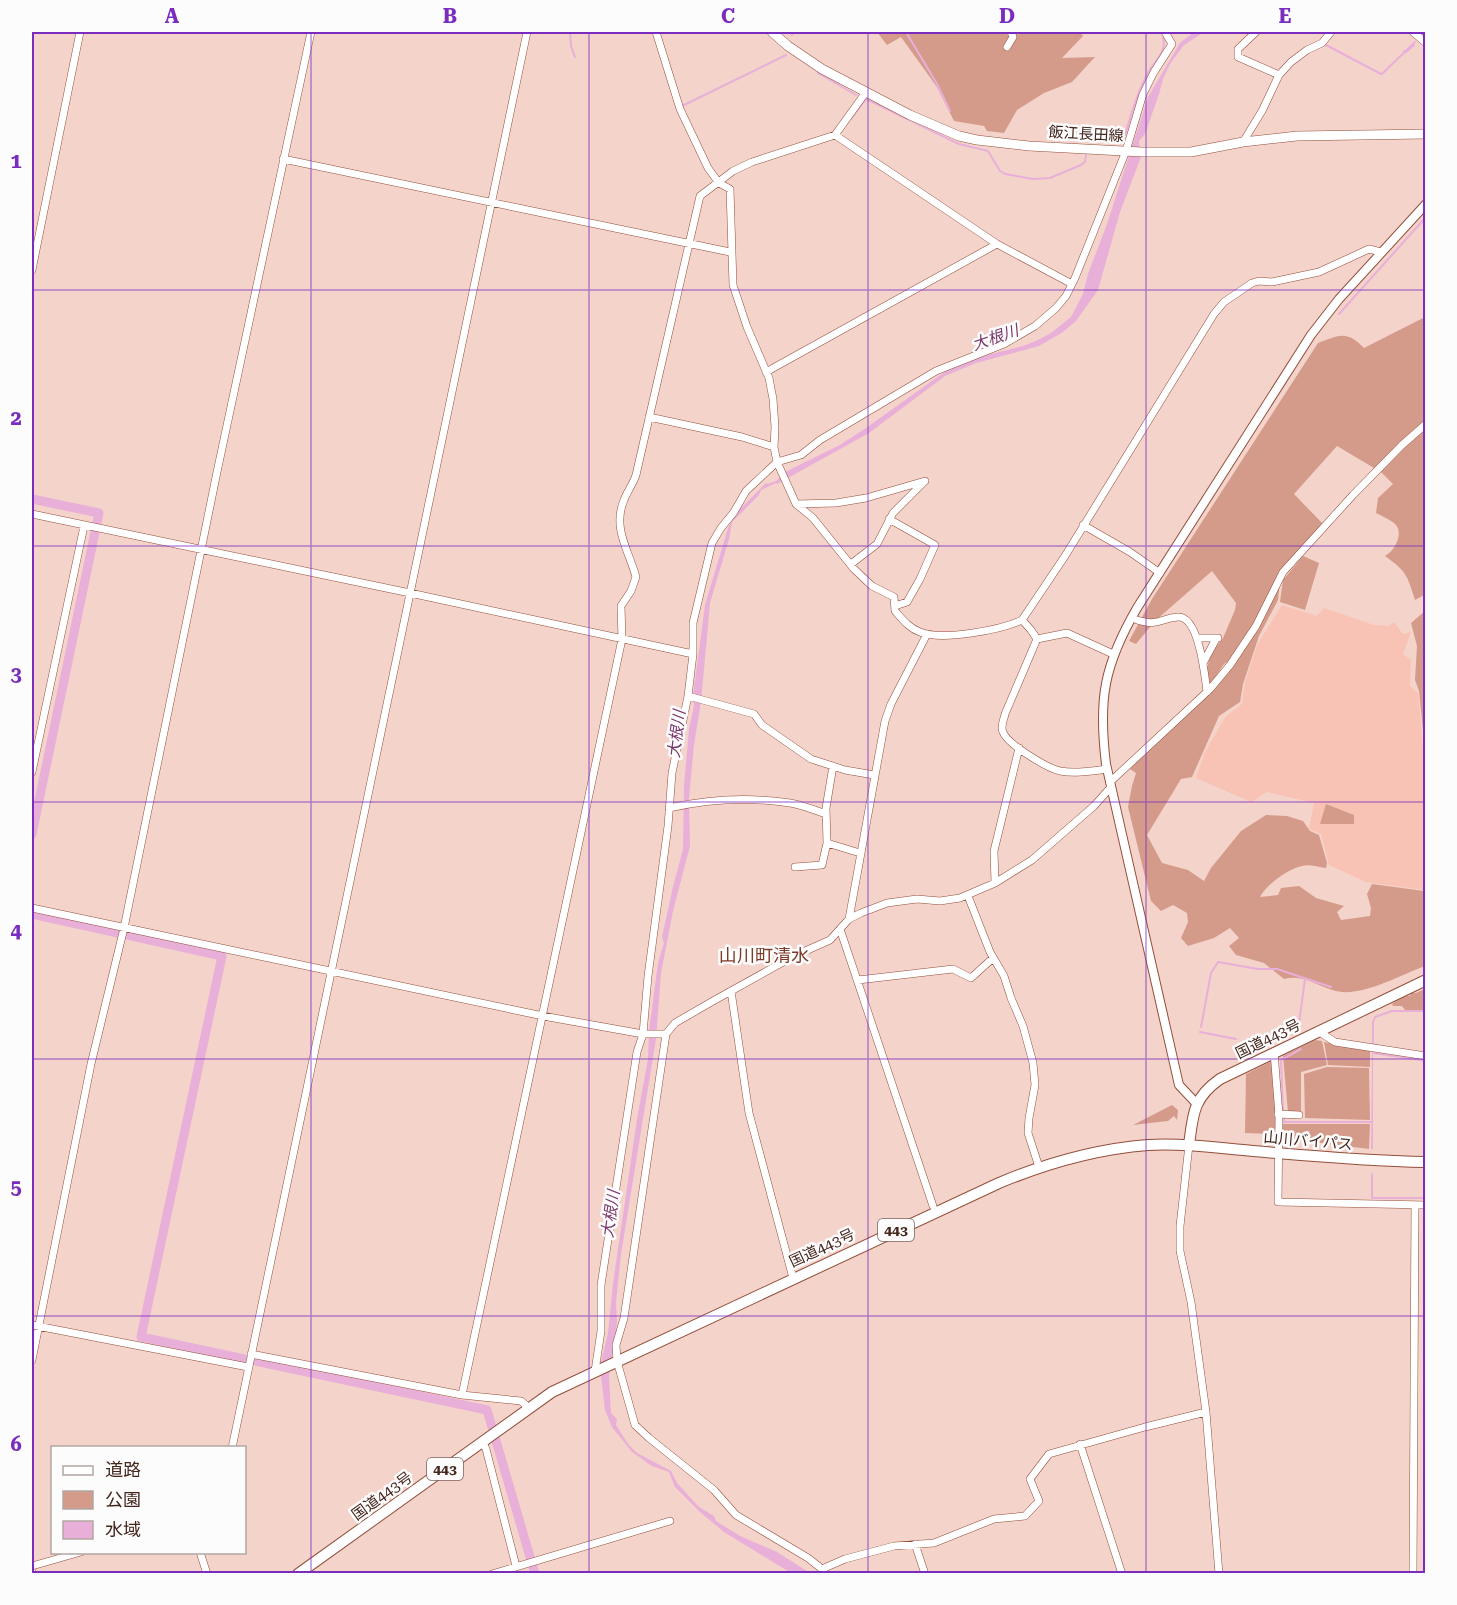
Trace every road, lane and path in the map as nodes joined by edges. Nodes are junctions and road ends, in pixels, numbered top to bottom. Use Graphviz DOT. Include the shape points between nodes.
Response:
graph roads {
  1 [pos="80,32"];
  2 [pos="310,32"];
  3 [pos="528,32"];
  4 [pos="656,32"];
  5 [pos="772,32"];
  6 [pos="1011,32"];
  7 [pos="1165,32"];
  8 [pos="1256,32"];
  9 [pos="1330,32"];
  10 [pos="1413,32"];
  11 [pos="1425,43"];
  12 [pos="1007,47"];
  13 [pos="1279,75"];
  14 [pos="866,92"];
  15 [pos="1425,134"];
  16 [pos="836,135"];
  17 [pos="1243,141"];
  18 [pos="1128,151"];
  19 [pos="283,159"];
  20 [pos="719,183"];
  21 [pos="491,204"];
  22 [pos="1425,204"];
  23 [pos="690,244"];
  24 [pos="997,244"];
  25 [pos="730,252"];
  26 [pos="1381,252"];
  27 [pos="32,270"];
  28 [pos="1072,284"];
  29 [pos="766,372"];
  30 [pos="649,417"];
  31 [pos="1425,424"];
  32 [pos="774,447"];
  33 [pos="777,462"];
  34 [pos="796,504"];
  35 [pos="32,514"];
  36 [pos="889,519"];
  37 [pos="1083,525"];
  38 [pos="84,526"];
  39 [pos="202,551"];
  40 [pos="851,564"];
  41 [pos="1160,573"];
  42 [pos="410,593"];
  43 [pos="895,606"];
  44 [pos="1022,620"];
  45 [pos="1137,620"];
  46 [pos="927,634"];
  47 [pos="1197,638"];
  48 [pos="622,639"];
  49 [pos="1037,639"];
  50 [pos="693,654"];
  51 [pos="1113,654"];
  52 [pos="1203,663"];
  53 [pos="1207,692"];
  54 [pos="689,697"];
  55 [pos="1019,748"];
  56 [pos="833,766"];
  57 [pos="1107,769"];
  58 [pos="32,772"];
  59 [pos="874,775"];
  60 [pos="1110,785"];
  61 [pos="669,808"];
  62 [pos="826,814"];
  63 [pos="827,843"];
  64 [pos="860,854"];
  65 [pos="795,867"];
  66 [pos="995,883"];
  67 [pos="968,896"];
  68 [pos="32,908"];
  69 [pos="849,919"];
  70 [pos="124,928"];
  71 [pos="840,929"];
  72 [pos="993,958"];
  73 [pos="332,972"];
  74 [pos="858,980"];
  75 [pos="1425,980"];
  76 [pos="731,991"];
  77 [pos="543,1016"];
  78 [pos="1318,1031"];
  79 [pos="644,1034"];
  80 [pos="666,1034"];
  81 [pos="1274,1052"];
  82 [pos="1425,1056"];
  83 [pos="1196,1103"];
  84 [pos="1278,1114"];
  85 [pos="1299,1115"];
  86 [pos="1189,1145"];
  87 [pos="1278,1154"];
  88 [pos="1425,1162"];
  89 [pos="1039,1167"];
  90 [pos="1415,1205"];
  91 [pos="1425,1205"];
  92 [pos="933,1206"];
  93 [pos="793,1278"];
  94 [pos="35,1325"];
  95 [pos="251,1355"];
  96 [pos="32,1360"];
  97 [pos="617,1361"];
  98 [pos="248,1366"];
  99 [pos="595,1371"];
  100 [pos="462,1395"];
  101 [pos="529,1408"];
  102 [pos="1206,1412"];
  103 [pos="483,1441"];
  104 [pos="1080,1444"];
  105 [pos="232,1446"];
  106 [pos="670,1521"];
  107 [pos="915,1544"];
  108 [pos="74,1554"];
  109 [pos="202,1554"];
  110 [pos="32,1566"];
  111 [pos="516,1566"];
  112 [pos="823,1571"];
  113 [pos="298,1573"];
  114 [pos="207,1574"];
  115 [pos="492,1574"];
  116 [pos="925,1574"];
  117 [pos="1122,1574"];
  118 [pos="1219,1574"];
  119 [pos="1413,1574"];
  1 -- 27 [label="street"];
  2 -- 19 [label="street"];
  3 -- 21 [label="street"];
  4 -- 20 [label="street" via="680,109"];
  5 -- 14 [label="main road, 飯江長田線" via="804,58"];
  6 -- 12 [label="street" via="1012,41"];
  7 -- 18 [label="street" via="1172,44 1143,94"];
  8 -- 13 [label="street" via="1238,49 1238,57"];
  9 -- 13 [label="street" via="1322,43 1307,50"];
  10 -- 11 [label="street"];
  13 -- 17 [label="street"];
  14 -- 16 [label="street"];
  14 -- 18 [label="main road, 飯江長田線" via="959,136 1029,146"];
  15 -- 17 [label="main road, 飯江長田線"];
  16 -- 20 [label="street" via="753,162"];
  16 -- 24 [label="street"];
  17 -- 18 [label="main road, 飯江長田線" via="1191,152"];
  18 -- 28 [label="street"];
  19 -- 21 [label="street"];
  19 -- 39 [label="street"];
  20 -- 23 [label="street" via="700,196"];
  20 -- 25 [label="street" via="730,189"];
  21 -- 23 [label="street"];
  21 -- 42 [label="street"];
  22 -- 26 [label="street"];
  23 -- 25 [label="street"];
  23 -- 30 [label="street"];
  24 -- 28 [label="street"];
  24 -- 29 [label="street"];
  25 -- 29 [label="street" via="733,285"];
  26 -- 37 [label="street" via="1369,249 1319,272 1252,283 1224,302"];
  26 -- 41 [label="street" via="1311,335"];
  28 -- 33 [label="street" via="1056,308 1035,326 1004,344 936,371 801,455"];
  29 -- 32 [label="street" via="773,399"];
  30 -- 32 [label="street"];
  30 -- 48 [label="street" via="636,475 619,521 636,577 621,606"];
  31 -- 53 [label="street" via="1283,572 1256,626"];
  32 -- 33 [label="street"];
  33 -- 34 [label="street"];
  33 -- 50 [label="street" via="746,491 712,543 693,623"];
  34 -- 36 [label="street" via="866,498 926,481"];
  34 -- 40 [label="street" via="813,518"];
  35 -- 38 [label="street"];
  36 -- 40 [label="street" via="877,544"];
  36 -- 43 [label="street" via="935,545 907,602"];
  37 -- 41 [label="street"];
  37 -- 44 [label="street"];
  38 -- 39 [label="street"];
  38 -- 58 [label="street"];
  39 -- 42 [label="street"];
  39 -- 70 [label="street"];
  40 -- 43 [label="street" via="872,586 894,597"];
  41 -- 51 [label="street"];
  42 -- 48 [label="street"];
  42 -- 73 [label="street"];
  43 -- 46 [label="street" via="909,626"];
  44 -- 46 [label="street" via="979,632"];
  44 -- 49 [label="street"];
  45 -- 47 [label="street" via="1151,623 1184,618"];
  46 -- 59 [label="street" via="891,704"];
  47 -- 52 [label="street"];
  47 -- 52 [label="street" via="1218,638"];
  48 -- 50 [label="street"];
  48 -- 77 [label="street"];
  49 -- 51 [label="street" via="1067,633"];
  49 -- 55 [label="street" via="1002,727 1003,734"];
  50 -- 54 [label="street"];
  51 -- 57 [label="street" via="1102,705"];
  52 -- 53 [label="street"];
  53 -- 60 [label="street"];
  54 -- 56 [label="street" via="754,714 811,759"];
  54 -- 61 [label="street" via="672,773"];
  55 -- 57 [label="street" via="1060,771"];
  55 -- 66 [label="street" via="994,851"];
  56 -- 59 [label="street"];
  56 -- 62 [label="street"];
  57 -- 60 [label="street"];
  59 -- 64 [label="street"];
  60 -- 66 [label="street" via="1094,806 1032,860"];
  60 -- 83 [label="street" via="1179,1086"];
  61 -- 62 [label="street" via="754,799 791,803"];
  61 -- 79 [label="street"];
  62 -- 63 [label="street"];
  63 -- 64 [label="street"];
  63 -- 65 [label="street" via="822,865"];
  64 -- 69 [label="street"];
  66 -- 67 [label="street"];
  67 -- 69 [label="street" via="886,903"];
  67 -- 72 [label="street"];
  68 -- 70 [label="street"];
  69 -- 71 [label="street"];
  70 -- 73 [label="street"];
  70 -- 94 [label="street"];
  71 -- 74 [label="street"];
  71 -- 76 [label="street" via="830,940"];
  72 -- 74 [label="street" via="971,978 953,969"];
  72 -- 89 [label="street" via="1004,975 1033,1063 1035,1085 1028,1133"];
  73 -- 77 [label="street"];
  73 -- 95 [label="street"];
  74 -- 92 [label="street"];
  75 -- 78 [label="highway, 国道443号"];
  76 -- 80 [label="street" via="675,1023"];
  76 -- 93 [label="street" via="749,1113"];
  77 -- 79 [label="street"];
  77 -- 100 [label="street"];
  78 -- 81 [label="highway, 国道443号"];
  78 -- 82 [label="street" via="1335,1042"];
  79 -- 80 [label="street"];
  79 -- 99 [label="street" via="637,1052 601,1285 601,1331"];
  80 -- 97 [label="street" via="624,1318 616,1345"];
  81 -- 83 [label="highway, 国道443号" via="1220,1079"];
  81 -- 84 [label="street"];
  83 -- 86 [label="highway"];
  84 -- 85 [label="street"];
  84 -- 87 [label="street"];
  86 -- 87 [label="highway, 山川バイパス / 443"];
  86 -- 89 [label="highway, 国道443号 / 443" via="1121,1148"];
  86 -- 102 [label="street" via="1180,1251"];
  87 -- 88 [label="highway, 山川バイパス / 443"];
  87 -- 90 [label="street" via="1278,1202"];
  89 -- 93 [label="highway, 国道443号 / 443"];
  90 -- 91 [label="street"];
  90 -- 119 [label="street"];
  93 -- 97 [label="highway, 国道443号 / 443"];
  94 -- 96 [label="street"];
  94 -- 98 [label="street"];
  95 -- 98 [label="street"];
  95 -- 100 [label="street"];
  97 -- 99 [label="highway, 国道443号 / 443"];
  97 -- 112 [label="street" via="635,1425 714,1490 736,1515"];
  98 -- 105 [label="street"];
  99 -- 101 [label="highway, 国道443号 / 443"];
  100 -- 101 [label="street" via="521,1401"];
  101 -- 103 [label="highway, 国道443号 / 443"];
  102 -- 104 [label="street"];
  102 -- 118 [label="street"];
  103 -- 111 [label="street"];
  103 -- 113 [label="highway, 国道443号 / 443"];
  104 -- 107 [label="street" via="1049,1454 1039,1467 1030,1479 1040,1500 1025,1516 994,1520 934,1543"];
  104 -- 117 [label="street"];
  106 -- 111 [label="street"];
  107 -- 112 [label="street" via="854,1557"];
  107 -- 116 [label="street"];
  108 -- 110 [label="street"];
  109 -- 114 [label="street"];
  111 -- 115 [label="street"];
}
